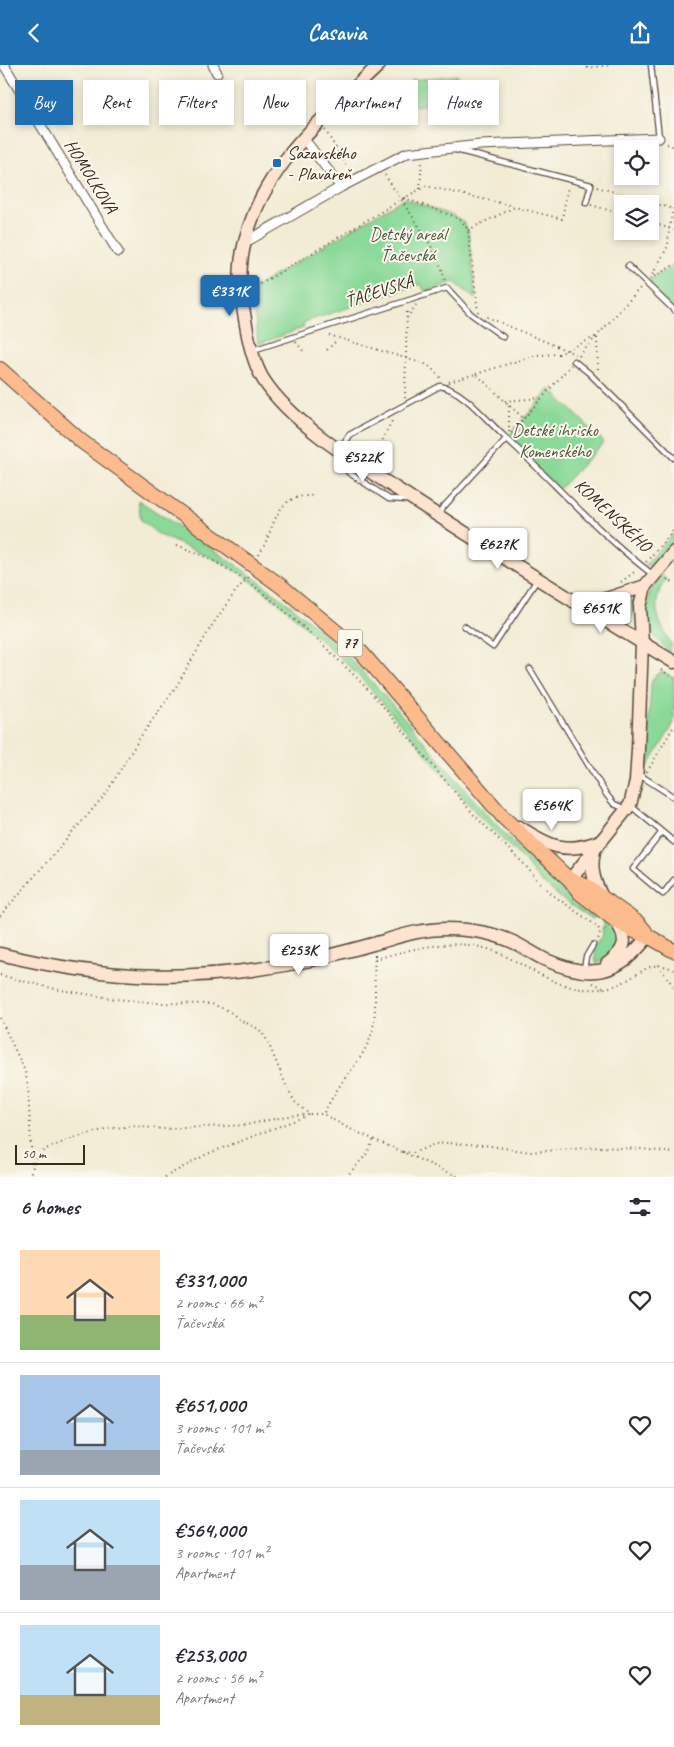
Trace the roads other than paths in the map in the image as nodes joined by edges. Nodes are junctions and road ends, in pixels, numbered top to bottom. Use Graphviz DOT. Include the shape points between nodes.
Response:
graph roads {
  1 [pos="4,65"];
  2 [pos="379,65"];
  3 [pos="651,65"];
  4 [pos="659,137"];
  5 [pos="304,139"];
  6 [pos="448,148"];
  7 [pos="341,187"];
  8 [pos="586,203"];
  9 [pos="244,243"];
  10 [pos="118,252"];
  11 [pos="628,265"];
  12 [pos="674,310"];
  13 [pos="503,337"];
  14 [pos="251,350"];
  15 [pos="574,361"];
  16 [pos="2,371"];
  17 [pos="508,437"];
  18 [pos="339,450"];
  19 [pos="674,458"];
  20 [pos="436,515"];
  21 [pos="674,552"];
  22 [pos="653,575"];
  23 [pos="538,579"];
  24 [pos="645,586"];
  25 [pos="573,601"];
  26 [pos="464,626"];
  27 [pos="642,643"];
  28 [pos="674,662"];
  29 [pos="530,669"];
  30 [pos="641,773"];
  31 [pos="674,797"];
  32 [pos="629,807"];
  33 [pos="504,818"];
  34 [pos="662,832"];
  35 [pos="674,841"];
  36 [pos="599,845"];
  37 [pos="570,879"];
  38 [pos="674,880"];
  39 [pos="602,897"];
  40 [pos="616,921"];
  41 [pos="648,935"];
  42 [pos="593,945"];
  43 [pos="674,951"];
  44 [pos="0,954"];
  45 [pos="584,971"];
  46 [pos="595,977"];
  1 -- 10 [label="street, HOMOLKOVA"];
  2 -- 5 [label="street"];
  3 -- 4 [label="lane"];
  4 -- 6 [label="street"];
  5 -- 7 [label="street"];
  5 -- 9 [label="street" via="274,176 254,213"];
  6 -- 7 [label="street" via="407,153"];
  6 -- 8 [label="lane" via="591,185"];
  7 -- 9 [label="street"];
  9 -- 14 [label="street" via="240,291"];
  11 -- 12 [label="lane" via="648,281"];
  13 -- 14 [label="lane, ŤAČEVSKÁ" via="467,310 447,288"];
  14 -- 18 [label="street" via="261,376 272,391 309,427"];
  15 -- 19 [label="lane"];
  16 -- 33 [label="main road, 77" via="81,441 252,565 362,653"];
  17 -- 18 [label="lane, KOMENSKÉHO" via="460,395 440,386 349,435"];
  17 -- 20 [label="lane"];
  17 -- 22 [label="lane, KOMENSKÉHO" via="630,557"];
  18 -- 20 [label="street"];
  20 -- 23 [label="street"];
  21 -- 22 [label="street, KOMENSKÉHO"];
  22 -- 24 [label="street, KOMENSKÉHO"];
  23 -- 25 [label="street"];
  23 -- 26 [label="lane" via="493,647"];
  24 -- 25 [label="street" via="606,599"];
  24 -- 27 [label="street, KOMENSKÉHO" via="640,607"];
  25 -- 27 [label="street"];
  27 -- 28 [label="street"];
  27 -- 30 [label="street, KOMENSKÉHO"];
  29 -- 32 [label="lane" via="606,794 614,803"];
  30 -- 31 [label="lane"];
  30 -- 32 [label="street, KOMENSKÉHO"];
  32 -- 34 [label="lane"];
  32 -- 36 [label="street"];
  33 -- 36 [label="street" via="555,847"];
  33 -- 37 [label="main road, 77"];
  34 -- 35 [label="lane"];
  34 -- 38 [label="lane" via="633,869 663,894"];
  36 -- 37 [label="street"];
  36 -- 39 [label="street" via="592,870"];
  37 -- 39 [label="main road, 77"];
  37 -- 40 [label="main road, 77" via="580,893"];
  39 -- 41 [label="main road, 77" via="638,923"];
  40 -- 41 [label="main road, 77"];
  40 -- 46 [label="street" via="624,932 625,941 618,956"];
  41 -- 43 [label="main road, 77"];
  41 -- 46 [label="street" via="624,961"];
  42 -- 45 [label="lane" via="586,957"];
  44 -- 45 [label="street" via="82,971 148,977 196,976 292,964 427,929 467,930 512,942 546,960"];
  45 -- 46 [label="street"];
}
